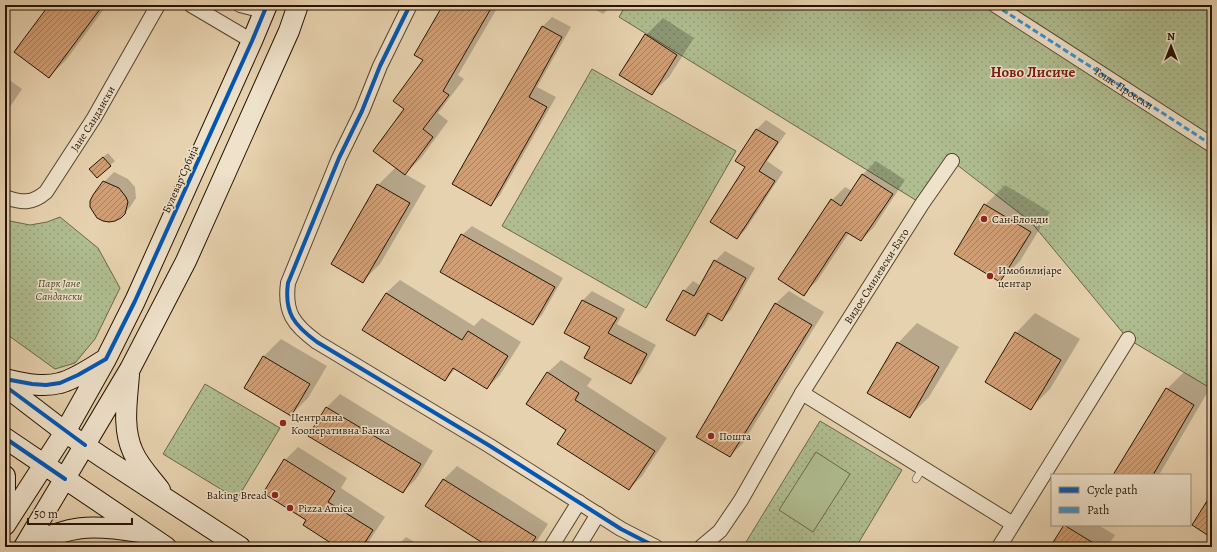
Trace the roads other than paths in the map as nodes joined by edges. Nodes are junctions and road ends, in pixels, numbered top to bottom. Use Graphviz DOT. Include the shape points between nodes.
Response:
graph roads {
  1 [pos="158,5"];
  2 [pos="191,5"];
  3 [pos="240,5"];
  4 [pos="298,5"];
  5 [pos="410,5"];
  6 [pos="994,5"];
  7 [pos="266,8"];
  8 [pos="252,41"];
  9 [pos="1212,145"];
  10 [pos="952,161"];
  11 [pos="5,198"];
  12 [pos="1128,339"];
  13 [pos="106,359"];
  14 [pos="130,369"];
  15 [pos="5,379"];
  16 [pos="5,386"];
  17 [pos="802,392"];
  18 [pos="65,432"];
  19 [pos="5,438"];
  20 [pos="85,445"];
  21 [pos="45,465"];
  22 [pos="5,476"];
  23 [pos="65,479"];
  24 [pos="170,502"];
  25 [pos="579,502"];
  26 [pos="5,510"];
  27 [pos="598,514"];
  28 [pos="1013,524"];
  29 [pos="5,525"];
  30 [pos="145,533"];
  31 [pos="25,547"];
  32 [pos="166,547"];
  33 [pos="240,547"];
  34 [pos="551,547"];
  35 [pos="578,547"];
  36 [pos="656,547"];
  37 [pos="701,547"];
  38 [pos="999,547"];
  1 -- 11 [label="street, Јане Сандански" via="94,118 46,192 39,198 26,202"];
  2 -- 8 [label="street"];
  3 -- 7 [label="street"];
  4 -- 14 [label="street" via="289,31 186,261"];
  5 -- 25 [label="street" via="339,158 288,283 286,297 289,311 300,329 318,342"];
  6 -- 9 [label="street, Тоше Проески"];
  7 -- 8 [label="street, Булевар Србија"];
  8 -- 13 [label="street, Булевар Србија"];
  10 -- 17 [label="street, Видое Смилевски-Бато"];
  12 -- 28 [label="street"];
  13 -- 15 [label="street" via="78,376 60,383 32,384"];
  13 -- 18 [label="street, Булевар Србија"];
  14 -- 20 [label="street"];
  14 -- 24 [label="street" via="126,422 128,437 133,452"];
  16 -- 18 [label="street"];
  17 -- 28 [label="street" via="919,474"];
  17 -- 37 [label="street, Видое Смилевски-Бато" via="741,500 720,531"];
  18 -- 20 [label="street"];
  18 -- 21 [label="street, Булевар Србија"];
  19 -- 21 [label="street"];
  20 -- 23 [label="street"];
  20 -- 24 [label="street"];
  21 -- 23 [label="street"];
  21 -- 29 [label="street, Булевар Србија"];
  22 -- 26 [label="street"];
  23 -- 30 [label="street"];
  23 -- 31 [label="street"];
  24 -- 33 [label="street"];
  25 -- 27 [label="street"];
  25 -- 34 [label="street"];
  27 -- 35 [label="street"];
  27 -- 36 [label="street"];
  28 -- 38 [label="street"];
  30 -- 31 [label="street" via="110,528 76,528"];
  30 -- 32 [label="street"];
}
